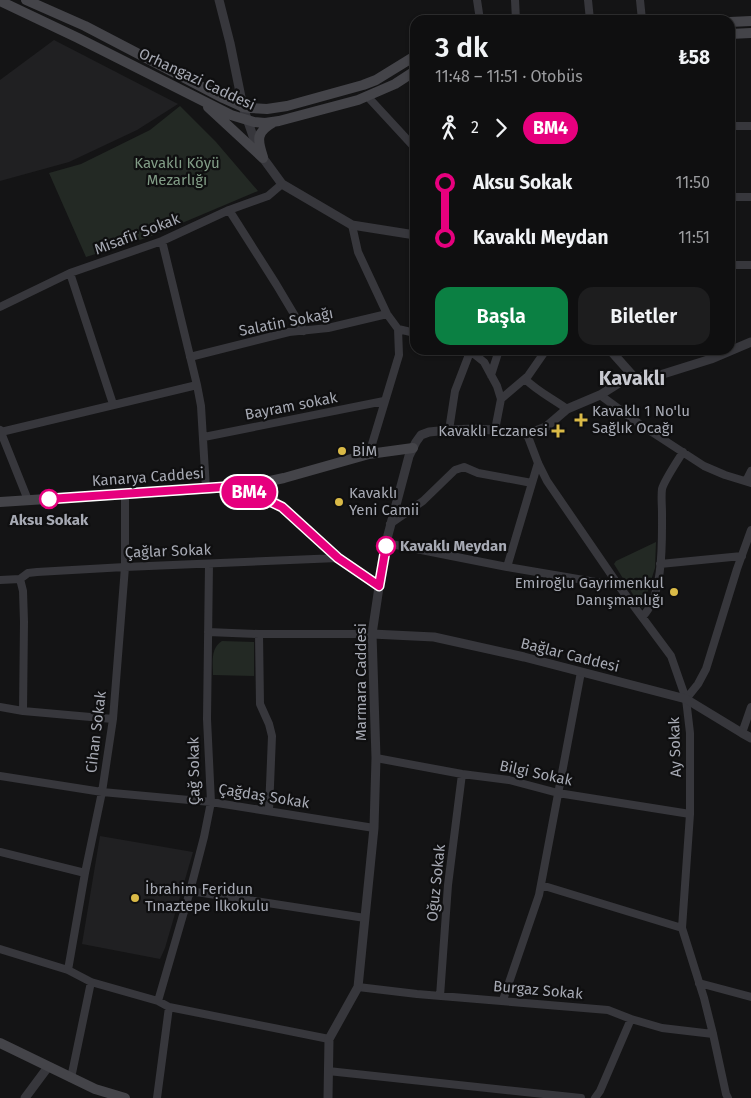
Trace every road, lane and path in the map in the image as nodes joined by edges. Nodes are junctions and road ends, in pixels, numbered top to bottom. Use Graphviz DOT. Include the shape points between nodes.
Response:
graph roads {
  1 [pos="26,0"];
  2 [pos="219,0"];
  3 [pos="477,0"];
  4 [pos="515,0"];
  5 [pos="588,0"];
  6 [pos="640,0"];
  7 [pos="0,1"];
  8 [pos="479,15"];
  9 [pos="516,15"];
  10 [pos="590,15"];
  11 [pos="642,15"];
  12 [pos="751,21"];
  13 [pos="735,22"];
  14 [pos="85,26"];
  15 [pos="751,33"];
  16 [pos="735,34"];
  17 [pos="78,38"];
  18 [pos="410,59"];
  19 [pos="410,74"];
  20 [pos="368,96"];
  21 [pos="198,98"];
  22 [pos="242,107"];
  23 [pos="248,121"];
  24 [pos="274,122"];
  25 [pos="735,126"];
  26 [pos="751,126"];
  27 [pos="410,142"];
  28 [pos="263,158"];
  29 [pos="282,184"];
  30 [pos="735,197"];
  31 [pos="751,197"];
  32 [pos="229,210"];
  33 [pos="352,225"];
  34 [pos="410,233"];
  35 [pos="162,241"];
  36 [pos="735,264"];
  37 [pos="751,265"];
  38 [pos="70,273"];
  39 [pos="0,308"];
  40 [pos="387,314"];
  41 [pos="398,329"];
  42 [pos="304,331"];
  43 [pos="410,333"];
  44 [pos="751,342"];
  45 [pos="735,349"];
  46 [pos="468,355"];
  47 [pos="475,355"];
  48 [pos="497,355"];
  49 [pos="543,355"];
  50 [pos="614,355"];
  51 [pos="721,355"];
  52 [pos="190,357"];
  53 [pos="491,375"];
  54 [pos="634,377"];
  55 [pos="525,379"];
  56 [pos="197,385"];
  57 [pos="600,395"];
  58 [pos="501,399"];
  59 [pos="384,401"];
  60 [pos="113,404"];
  61 [pos="567,409"];
  62 [pos="449,430"];
  63 [pos="495,430"];
  64 [pos="0,431"];
  65 [pos="527,434"];
  66 [pos="204,437"];
  67 [pos="412,448"];
  68 [pos="683,452"];
  69 [pos="369,454"];
  70 [pos="538,463"];
  71 [pos="751,471"];
  72 [pos="267,482"];
  73 [pos="749,482"];
  74 [pos="532,483"];
  75 [pos="238,486"];
  76 [pos="206,489"];
  77 [pos="125,494"];
  78 [pos="28,500"];
  79 [pos="0,502"];
  80 [pos="282,507"];
  81 [pos="390,524"];
  82 [pos="751,530"];
  83 [pos="386,543"];
  84 [pos="742,556"];
  85 [pos="338,558"];
  86 [pos="209,564"];
  87 [pos="660,564"];
  88 [pos="125,567"];
  89 [pos="507,567"];
  90 [pos="20,579"];
  91 [pos="0,580"];
  92 [pos="379,586"];
  93 [pos="619,586"];
  94 [pos="642,617"];
  95 [pos="208,632"];
  96 [pos="259,634"];
  97 [pos="372,634"];
  98 [pos="581,672"];
  99 [pos="686,699"];
  100 [pos="0,707"];
  101 [pos="751,707"];
  102 [pos="23,711"];
  103 [pos="113,719"];
  104 [pos="742,733"];
  105 [pos="751,738"];
  106 [pos="376,758"];
  107 [pos="462,774"];
  108 [pos="0,776"];
  109 [pos="102,792"];
  110 [pos="558,792"];
  111 [pos="211,802"];
  112 [pos="269,810"];
  113 [pos="690,814"];
  114 [pos="374,828"];
  115 [pos="0,852"];
  116 [pos="85,873"];
  117 [pos="541,886"];
  118 [pos="190,891"];
  119 [pos="365,918"];
  120 [pos="682,928"];
  121 [pos="0,949"];
  122 [pos="68,970"];
  123 [pos="91,982"];
  124 [pos="699,983"];
  125 [pos="358,987"];
  126 [pos="440,996"];
  127 [pos="751,998"];
  128 [pos="503,1000"];
  129 [pos="158,1001"];
  130 [pos="169,1007"];
  131 [pos="631,1019"];
  132 [pos="713,1034"];
  133 [pos="329,1039"];
  134 [pos="0,1043"];
  135 [pos="48,1067"];
  136 [pos="328,1071"];
  137 [pos="72,1078"];
  138 [pos="118,1097"];
  139 [pos="25,1098"];
  140 [pos="157,1098"];
  141 [pos="328,1098"];
  142 [pos="581,1098"];
  143 [pos="595,1098"];
  144 [pos="728,1098"];
  1 -- 14 [label="main road, Orhangazi Caddesi"];
  2 -- 22 [label="street"];
  3 -- 8 [label="street"];
  4 -- 9 [label="street"];
  5 -- 10 [label="street"];
  6 -- 11 [label="street"];
  7 -- 17 [label="main road, Orhangazi Caddesi"];
  12 -- 13 [label="main road"];
  14 -- 17 [label="main road"];
  14 -- 22 [label="main road, Orhangazi Caddesi"];
  15 -- 16 [label="main road"];
  17 -- 21 [label="main road, Orhangazi Caddesi"];
  18 -- 22 [label="main road, Orhangazi Caddesi" via="376,80 342,92 287,106 267,109"];
  19 -- 20 [label="main road, Orhangazi Caddesi"];
  20 -- 24 [label="main road, Orhangazi Caddesi"];
  20 -- 27 [label="street"];
  21 -- 23 [label="main road, Orhangazi Caddesi"];
  21 -- 28 [label="main road"];
  22 -- 23 [label="street"];
  23 -- 24 [label="main road, Orhangazi Caddesi"];
  23 -- 28 [label="street"];
  24 -- 28 [label="main road" via="261,133 258,142"];
  25 -- 26 [label="street"];
  28 -- 29 [label="street"];
  29 -- 32 [label="street, Misafir Sokak" via="268,196"];
  29 -- 33 [label="street"];
  30 -- 31 [label="street"];
  32 -- 35 [label="street, Misafir Sokak"];
  32 -- 42 [label="street"];
  33 -- 34 [label="street"];
  33 -- 40 [label="street" via="358,252"];
  35 -- 38 [label="street, Misafir Sokak"];
  35 -- 52 [label="street"];
  36 -- 37 [label="street"];
  38 -- 39 [label="street, Misafir Sokak"];
  38 -- 60 [label="street"];
  40 -- 41 [label="street"];
  40 -- 42 [label="street, Salatin Sokağı"];
  41 -- 43 [label="street"];
  41 -- 59 [label="street" via="399,355"];
  42 -- 52 [label="street, Salatin Sokağı"];
  44 -- 45 [label="street"];
  46 -- 62 [label="street" via="455,391"];
  47 -- 53 [label="street" via="484,362"];
  48 -- 53 [label="street"];
  49 -- 55 [label="street"];
  50 -- 54 [label="street"];
  51 -- 54 [label="street" via="660,376"];
  52 -- 56 [label="street"];
  53 -- 58 [label="street"];
  54 -- 57 [label="street"];
  55 -- 58 [label="street"];
  55 -- 61 [label="street"];
  56 -- 60 [label="street"];
  56 -- 66 [label="street"];
  57 -- 61 [label="street"];
  57 -- 68 [label="street"];
  58 -- 63 [label="street"];
  59 -- 66 [label="street, Bayram sokak"];
  59 -- 69 [label="street"];
  60 -- 64 [label="street"];
  61 -- 65 [label="street" via="546,427"];
  62 -- 63 [label="street"];
  62 -- 67 [label="street" via="421,435"];
  63 -- 65 [label="street"];
  64 -- 78 [label="street"];
  65 -- 70 [label="street, Ay Sokak"];
  66 -- 76 [label="street"];
  67 -- 69 [label="main road, Kanarya Caddesi"];
  67 -- 81 [label="street, Marmara Caddesi"];
  68 -- 73 [label="street" via="704,466"];
  68 -- 87 [label="street" via="662,487"];
  69 -- 72 [label="main road, Kanarya Caddesi"];
  70 -- 74 [label="street"];
  70 -- 93 [label="street, Ay Sokak"];
  71 -- 73 [label="street"];
  72 -- 75 [label="main road, Kanarya Caddesi"];
  72 -- 80 [label="street" via="267,492"];
  74 -- 81 [label="street" via="464,468 455,470 423,501"];
  74 -- 89 [label="street"];
  75 -- 76 [label="main road, Kanarya Caddesi"];
  75 -- 80 [label="street"];
  76 -- 77 [label="main road, Kanarya Caddesi"];
  77 -- 78 [label="main road, Kanarya Caddesi"];
  77 -- 88 [label="street, Cihan Sokak"];
  78 -- 79 [label="main road, Kanarya Caddesi"];
  80 -- 85 [label="street"];
  81 -- 83 [label="street, Marmara Caddesi"];
  82 -- 84 [label="street"];
  83 -- 89 [label="street"];
  83 -- 92 [label="street, Marmara Caddesi"];
  84 -- 87 [label="street"];
  84 -- 99 [label="street" via="706,669"];
  85 -- 86 [label="street, Çağlar Sokak"];
  85 -- 92 [label="street"];
  86 -- 88 [label="street, Çağlar Sokak"];
  86 -- 95 [label="street, Çağ Sokak"];
  87 -- 94 [label="street" via="655,595"];
  88 -- 90 [label="street, Çağlar Sokak" via="28,573"];
  88 -- 103 [label="street, Cihan Sokak"];
  89 -- 93 [label="street"];
  90 -- 91 [label="street, Çağlar Sokak"];
  90 -- 102 [label="street" via="24,622"];
  92 -- 97 [label="street, Marmara Caddesi"];
  93 -- 94 [label="street, Ay Sokak"];
  94 -- 99 [label="street, Ay Sokak" via="671,656"];
  95 -- 96 [label="street"];
  95 -- 111 [label="street, Çağ Sokak" via="207,719"];
  96 -- 97 [label="street"];
  96 -- 112 [label="street" via="260,704 272,736"];
  97 -- 98 [label="street, Bağlar Caddesi" via="434,637"];
  97 -- 106 [label="street, Marmara Caddesi"];
  98 -- 99 [label="street, Bağlar Caddesi"];
  98 -- 110 [label="street"];
  99 -- 104 [label="street, Bağlar Caddesi"];
  99 -- 113 [label="street, Ay Sokak" via="690,733"];
  100 -- 102 [label="street"];
  101 -- 104 [label="street"];
  102 -- 103 [label="street"];
  103 -- 109 [label="street, Cihan Sokak"];
  104 -- 105 [label="street, Bağlar Caddesi"];
  106 -- 107 [label="street, Bilgi Sokak"];
  106 -- 114 [label="street, Marmara Caddesi"];
  107 -- 110 [label="street, Bilgi Sokak" via="509,780"];
  107 -- 126 [label="street, Oğuz Sokak" via="448,885"];
  108 -- 109 [label="street, Çağdaş Sokak"];
  109 -- 111 [label="street, Çağdaş Sokak"];
  109 -- 116 [label="street, Cihan Sokak"];
  110 -- 113 [label="street, Bilgi Sokak"];
  110 -- 117 [label="street"];
  111 -- 112 [label="street, Çağdaş Sokak"];
  111 -- 118 [label="street, Çağ Sokak"];
  112 -- 114 [label="street, Çağdaş Sokak"];
  113 -- 120 [label="street, Ay Sokak"];
  114 -- 119 [label="street, Marmara Caddesi"];
  115 -- 116 [label="street"];
  116 -- 122 [label="street, Cihan Sokak"];
  117 -- 120 [label="street"];
  117 -- 128 [label="street"];
  118 -- 119 [label="street"];
  118 -- 129 [label="street, Çağ Sokak"];
  119 -- 125 [label="street, Marmara Caddesi"];
  120 -- 124 [label="street, Ay Sokak"];
  121 -- 122 [label="street"];
  122 -- 123 [label="street"];
  123 -- 129 [label="street"];
  123 -- 137 [label="street"];
  124 -- 127 [label="street"];
  124 -- 132 [label="street, Ay Sokak"];
  125 -- 126 [label="street, Burgaz Sokak"];
  125 -- 133 [label="street, Marmara Caddesi"];
  126 -- 128 [label="street, Burgaz Sokak"];
  128 -- 131 [label="street, Burgaz Sokak" via="608,1010"];
  129 -- 130 [label="street"];
  130 -- 133 [label="street"];
  130 -- 140 [label="street"];
  131 -- 132 [label="street, Burgaz Sokak" via="662,1028"];
  131 -- 143 [label="street"];
  132 -- 144 [label="street, Ay Sokak"];
  133 -- 136 [label="street, Marmara Caddesi"];
  134 -- 135 [label="main road"];
  135 -- 137 [label="main road"];
  135 -- 139 [label="street"];
  136 -- 141 [label="street, Marmara Caddesi"];
  136 -- 142 [label="street"];
  137 -- 138 [label="main road"];
}
